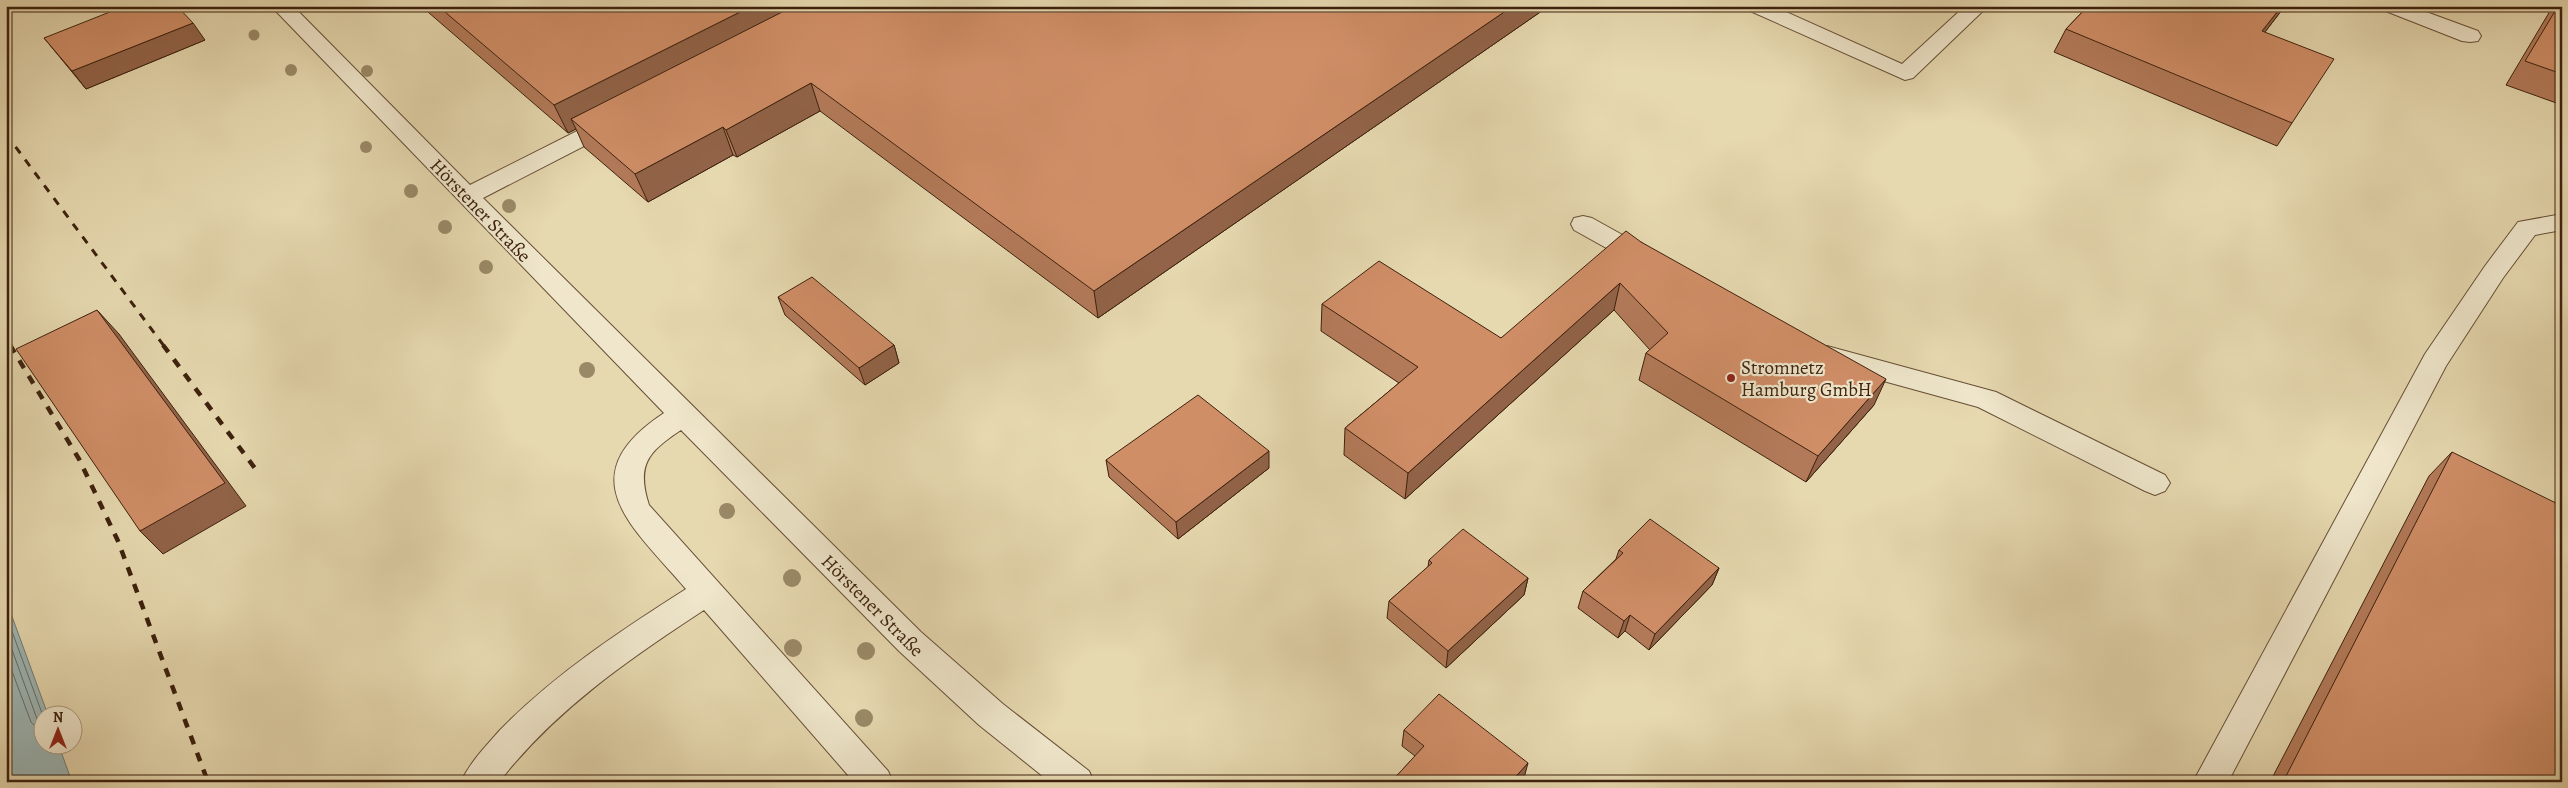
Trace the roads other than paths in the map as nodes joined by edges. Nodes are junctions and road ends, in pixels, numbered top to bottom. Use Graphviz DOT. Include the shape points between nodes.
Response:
graph roads {
  1 [pos="281,6"];
  2 [pos="1755,6"];
  3 [pos="1978,6"];
  4 [pos="2390,6"];
  5 [pos="2470,36"];
  6 [pos="629,114"];
  7 [pos="468,196"];
  8 [pos="2562,222"];
  9 [pos="1583,224"];
  10 [pos="1668,271"];
  11 [pos="1804,347"];
  12 [pos="682,415"];
  13 [pos="2155,483"];
  14 [pos="707,592"];
  15 [pos="478,782"];
  16 [pos="876,782"];
  17 [pos="1077,782"];
  18 [pos="2210,782"];
  1 -- 7 [label="street, Hörstener Straße"];
  2 -- 3 [label="street" via="1905,73"];
  4 -- 5 [label="street"];
  6 -- 7 [label="street"];
  7 -- 12 [label="street, Hörstener Straße"];
  8 -- 18 [label="street" via="2527,228 2434,361"];
  9 -- 10 [label="street"];
  11 -- 13 [label="street" via="1812,352 1986,399"];
  12 -- 14 [label="street" via="650,436 637,451 627,470 630,494 636,511"];
  12 -- 17 [label="street, Hörstener Straße" via="929,661 1042,758"];
  14 -- 15 [label="street" via="630,641 547,706 501,750"];
  14 -- 16 [label="street"];
}
